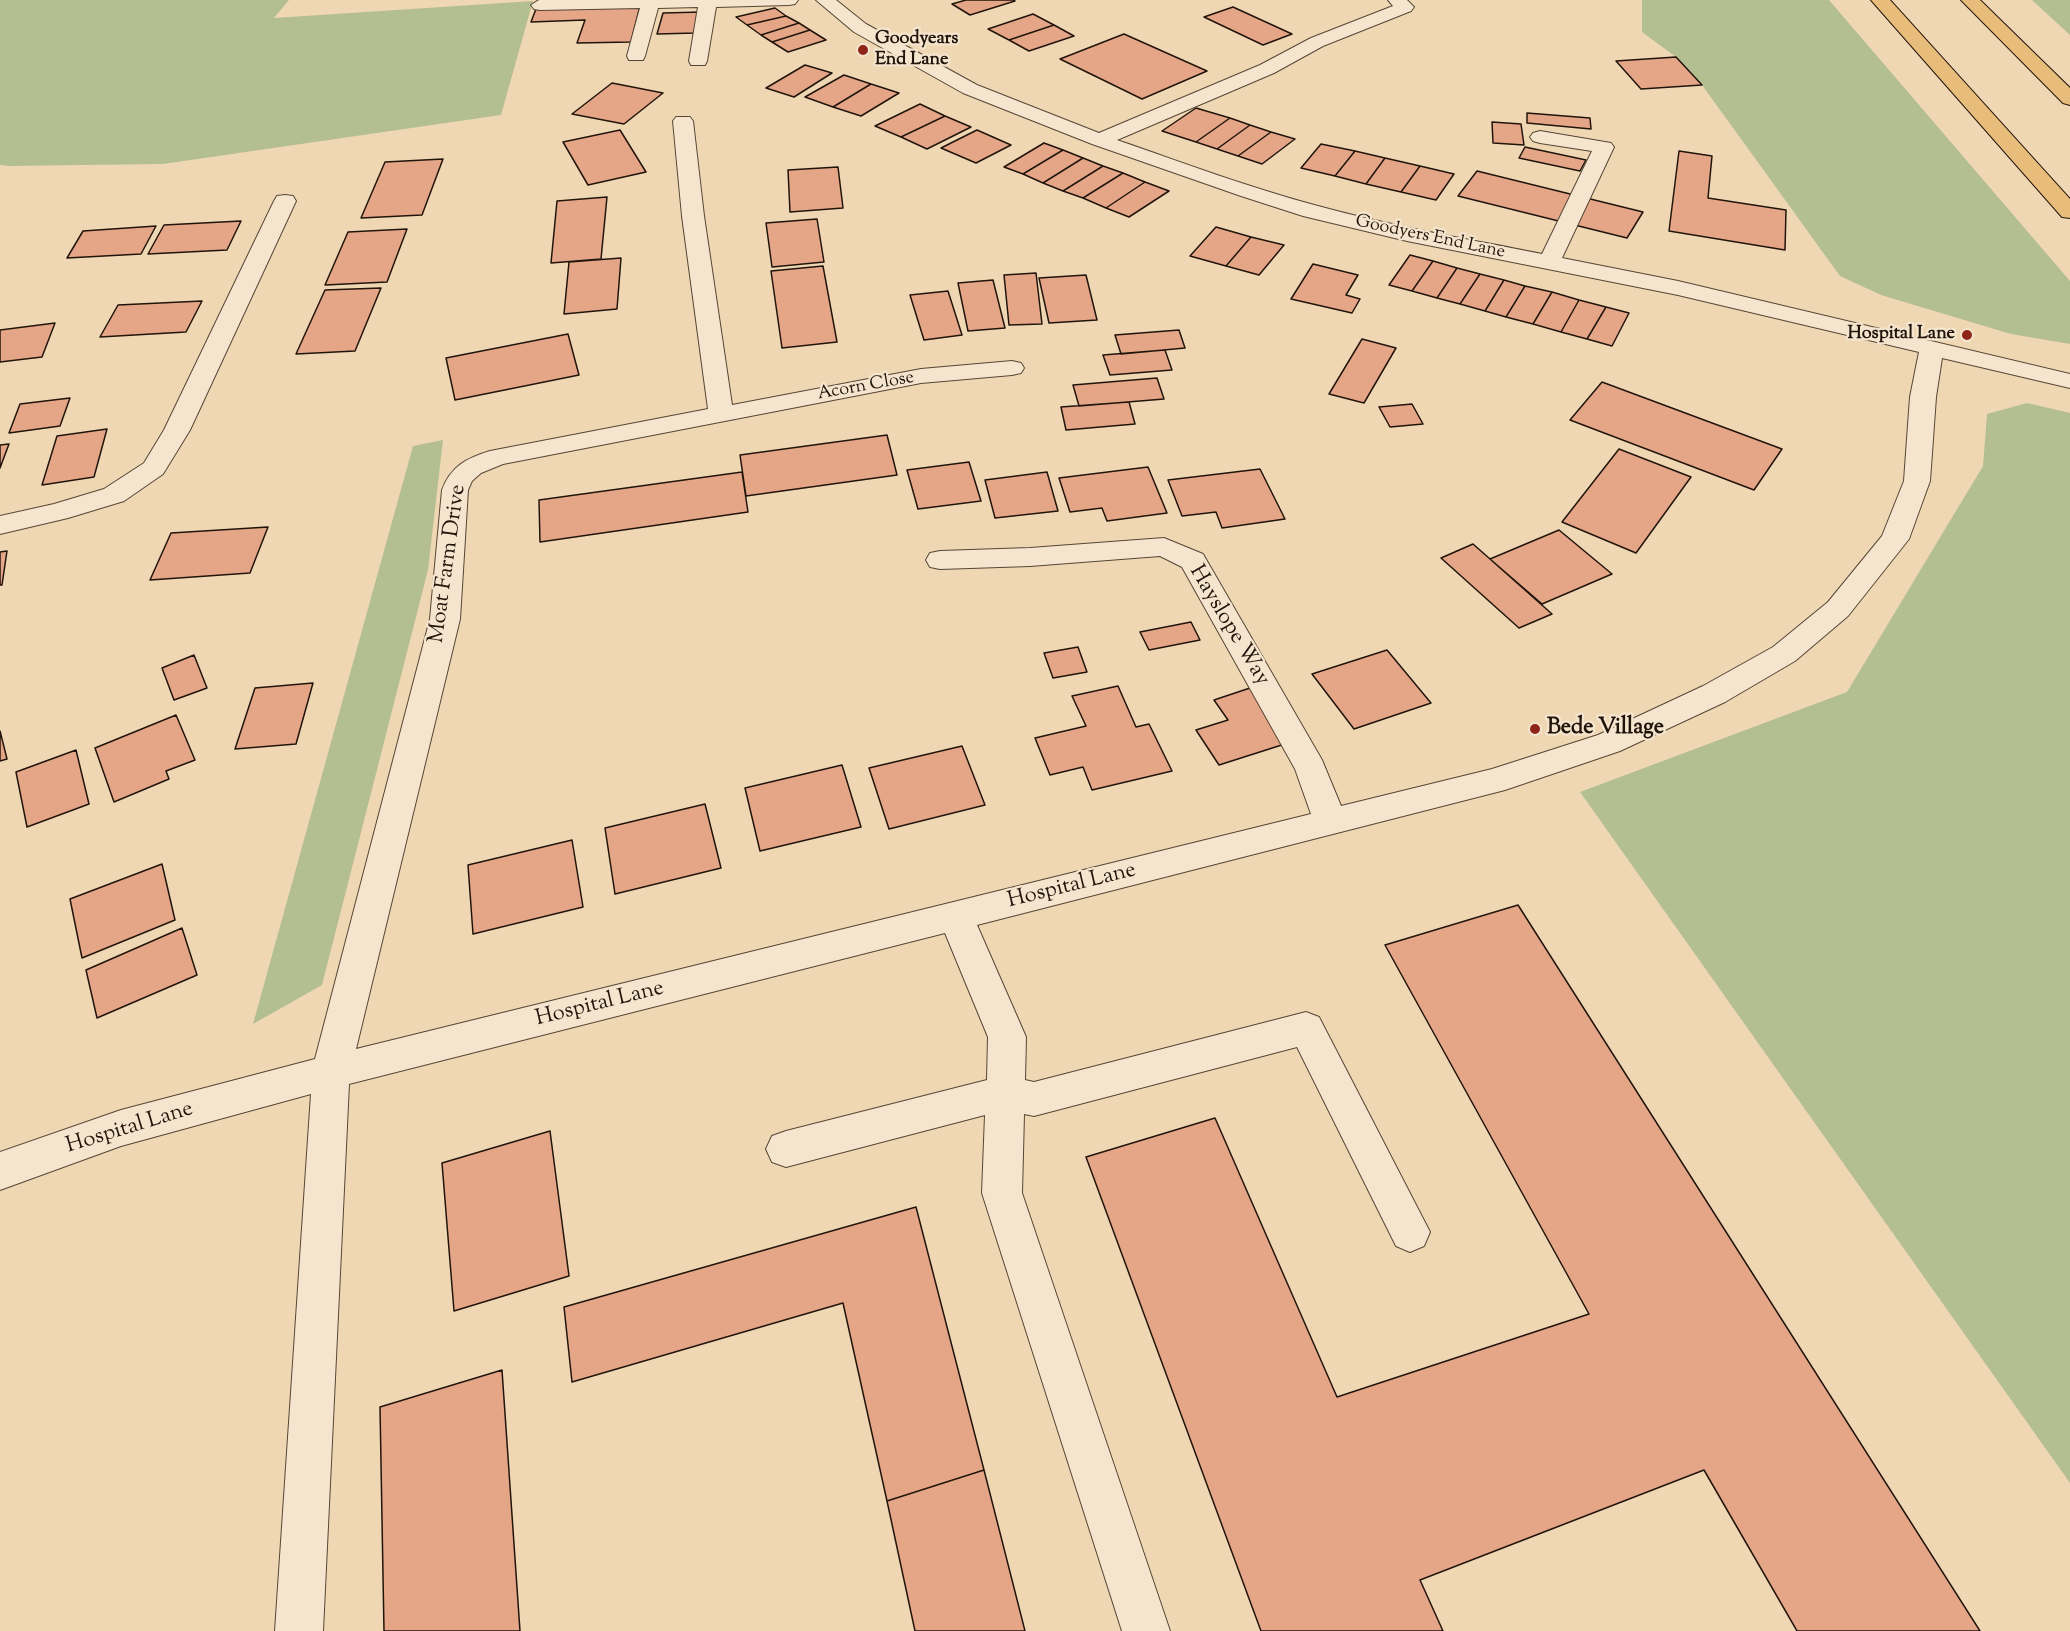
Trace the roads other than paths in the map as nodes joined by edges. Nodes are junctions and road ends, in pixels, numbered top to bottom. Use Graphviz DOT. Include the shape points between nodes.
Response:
graph roads {
  1 [pos="789,0"];
  2 [pos="825,0"];
  3 [pos="1397,0"];
  4 [pos="1880,0"];
  5 [pos="1971,0"];
  6 [pos="708,2"];
  7 [pos="650,4"];
  8 [pos="540,5"];
  9 [pos="636,56"];
  10 [pos="698,61"];
  11 [pos="2070,99"];
  12 [pos="683,121"];
  13 [pos="1540,136"];
  14 [pos="1100,140"];
  15 [pos="285,201"];
  16 [pos="2070,212"];
  17 [pos="1549,263"];
  18 [pos="1932,349"];
  19 [pos="1012,368"];
  20 [pos="2070,381"];
  21 [pos="721,413"];
  22 [pos="0,525"];
  23 [pos="940,560"];
  24 [pos="1331,822"];
  25 [pos="956,916"];
  26 [pos="331,1072"];
  27 [pos="1005,1093"];
  28 [pos="786,1149"];
  29 [pos="0,1171"];
  30 [pos="1410,1232"];
  31 [pos="299,1631"];
  32 [pos="1146,1631"];
  1 -- 6 [label="street"];
  2 -- 14 [label="street, Goodyers End Lane" via="860,28 926,66 970,88"];
  3 -- 14 [label="street" via="1405,8 1317,42 1267,69"];
  4 -- 16 [label="highway"];
  5 -- 11 [label="highway"];
  6 -- 7 [label="street"];
  6 -- 10 [label="street"];
  7 -- 8 [label="street"];
  7 -- 9 [label="street"];
  12 -- 21 [label="street"];
  13 -- 17 [label="street" via="1604,147"];
  14 -- 17 [label="street, Goodyers End Lane" via="1311,211"];
  15 -- 22 [label="street" via="177,430 154,468 114,495"];
  17 -- 18 [label="street, Goodyers End Lane" via="1678,288"];
  18 -- 20 [label="street, Goodyers End Lane"];
  18 -- 24 [label="street, Hospital Lane" via="1923,397 1917,481 1895,539 1839,609 1784,654 1714,694 1609,743 1494,781"];
  19 -- 21 [label="street, Acorn Close" via="921,376"];
  21 -- 26 [label="street, Moat Farm Drive" via="499,457 480,462 458,480 445,619"];
  23 -- 24 [label="street, Hayslope Way" via="1164,547 1192,561 1311,769"];
  24 -- 25 [label="street, Hospital Lane"];
  25 -- 26 [label="street, Hospital Lane"];
  25 -- 27 [label="street" via="1007,1037"];
  26 -- 29 [label="street, Hospital Lane" via="121,1128"];
  26 -- 31 [label="street, Moat Farm Drive"];
  27 -- 28 [label="street"];
  27 -- 30 [label="street" via="1034,1099 1306,1028"];
  27 -- 32 [label="street" via="1002,1193"];
}
